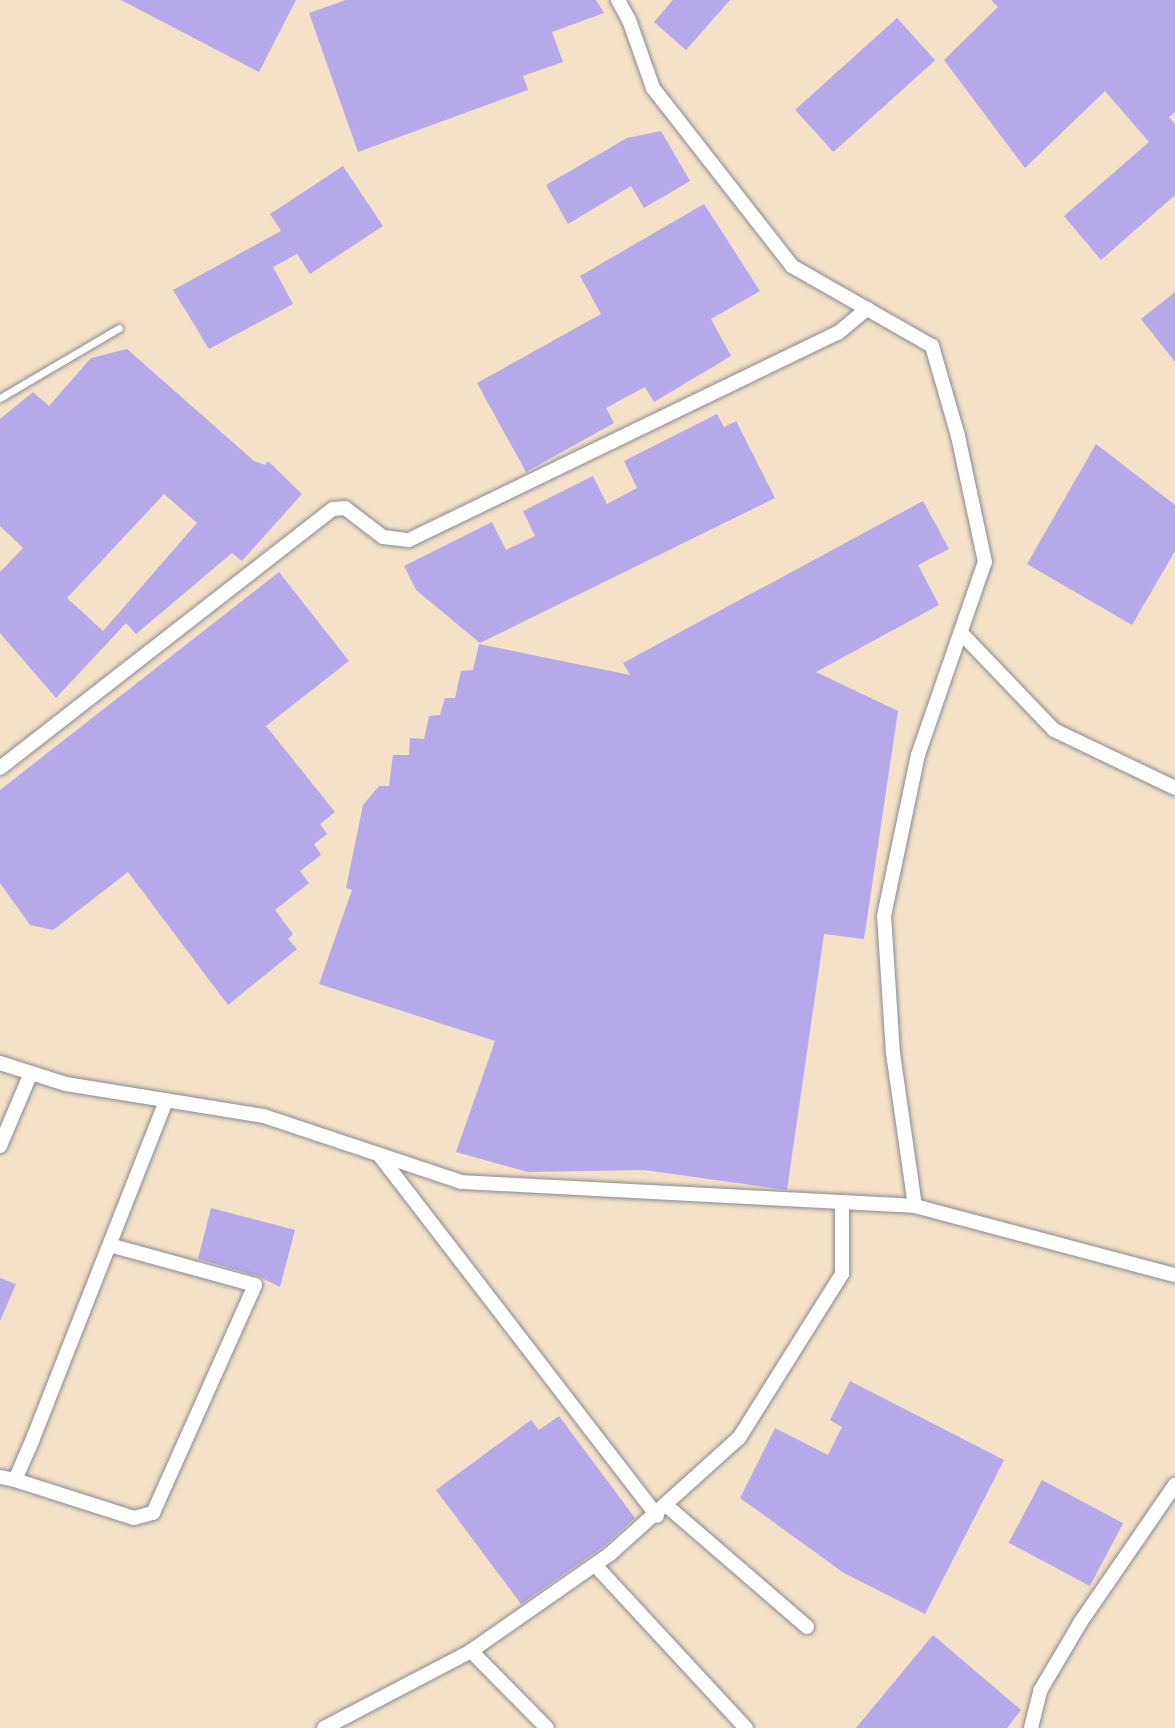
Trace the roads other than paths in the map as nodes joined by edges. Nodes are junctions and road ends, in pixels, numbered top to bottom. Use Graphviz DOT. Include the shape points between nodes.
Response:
graph roads {
  1 [pos="618,0"];
  2 [pos="867,309"];
  3 [pos="119,328"];
  4 [pos="0,398"];
  5 [pos="961,634"];
  6 [pos="2,760"];
  7 [pos="1175,788"];
  8 [pos="0,1063"];
  9 [pos="31,1073"];
  10 [pos="166,1100"];
  11 [pos="0,1146"];
  12 [pos="379,1155"];
  13 [pos="842,1202"];
  14 [pos="915,1206"];
  15 [pos="110,1245"];
  16 [pos="1175,1275"];
  17 [pos="7,1478"];
  18 [pos="1175,1485"];
  19 [pos="662,1511"];
  20 [pos="595,1564"];
  21 [pos="807,1627"];
  22 [pos="471,1650"];
  23 [pos="324,1728"];
  24 [pos="547,1728"];
  25 [pos="746,1728"];
  26 [pos="1031,1728"];
  1 -- 2 [label="street" via="653,88 792,266"];
  2 -- 5 [label="street" via="932,346 958,436 985,562"];
  2 -- 6 [label="street" via="838,333 409,540 383,537 345,508 333,509"];
  3 -- 4 [label="lane"];
  5 -- 7 [label="street" via="1054,730"];
  5 -- 14 [label="street" via="918,755 884,916 893,1054"];
  8 -- 9 [label="street"];
  9 -- 10 [label="street" via="66,1084"];
  9 -- 11 [label="street"];
  10 -- 12 [label="street" via="264,1116"];
  10 -- 15 [label="street"];
  12 -- 13 [label="street" via="461,1182"];
  12 -- 19 [label="street"];
  13 -- 14 [label="street"];
  13 -- 19 [label="street" via="842,1274 739,1438"];
  14 -- 16 [label="street"];
  15 -- 17 [label="street"];
  15 -- 17 [label="street" via="255,1285 153,1513 134,1518"];
  18 -- 26 [label="street" via="1054,1668 1037,1699"];
  19 -- 20 [label="street"];
  19 -- 21 [label="street"];
  20 -- 22 [label="street"];
  20 -- 25 [label="street"];
  22 -- 23 [label="street"];
  22 -- 24 [label="street"];
}
